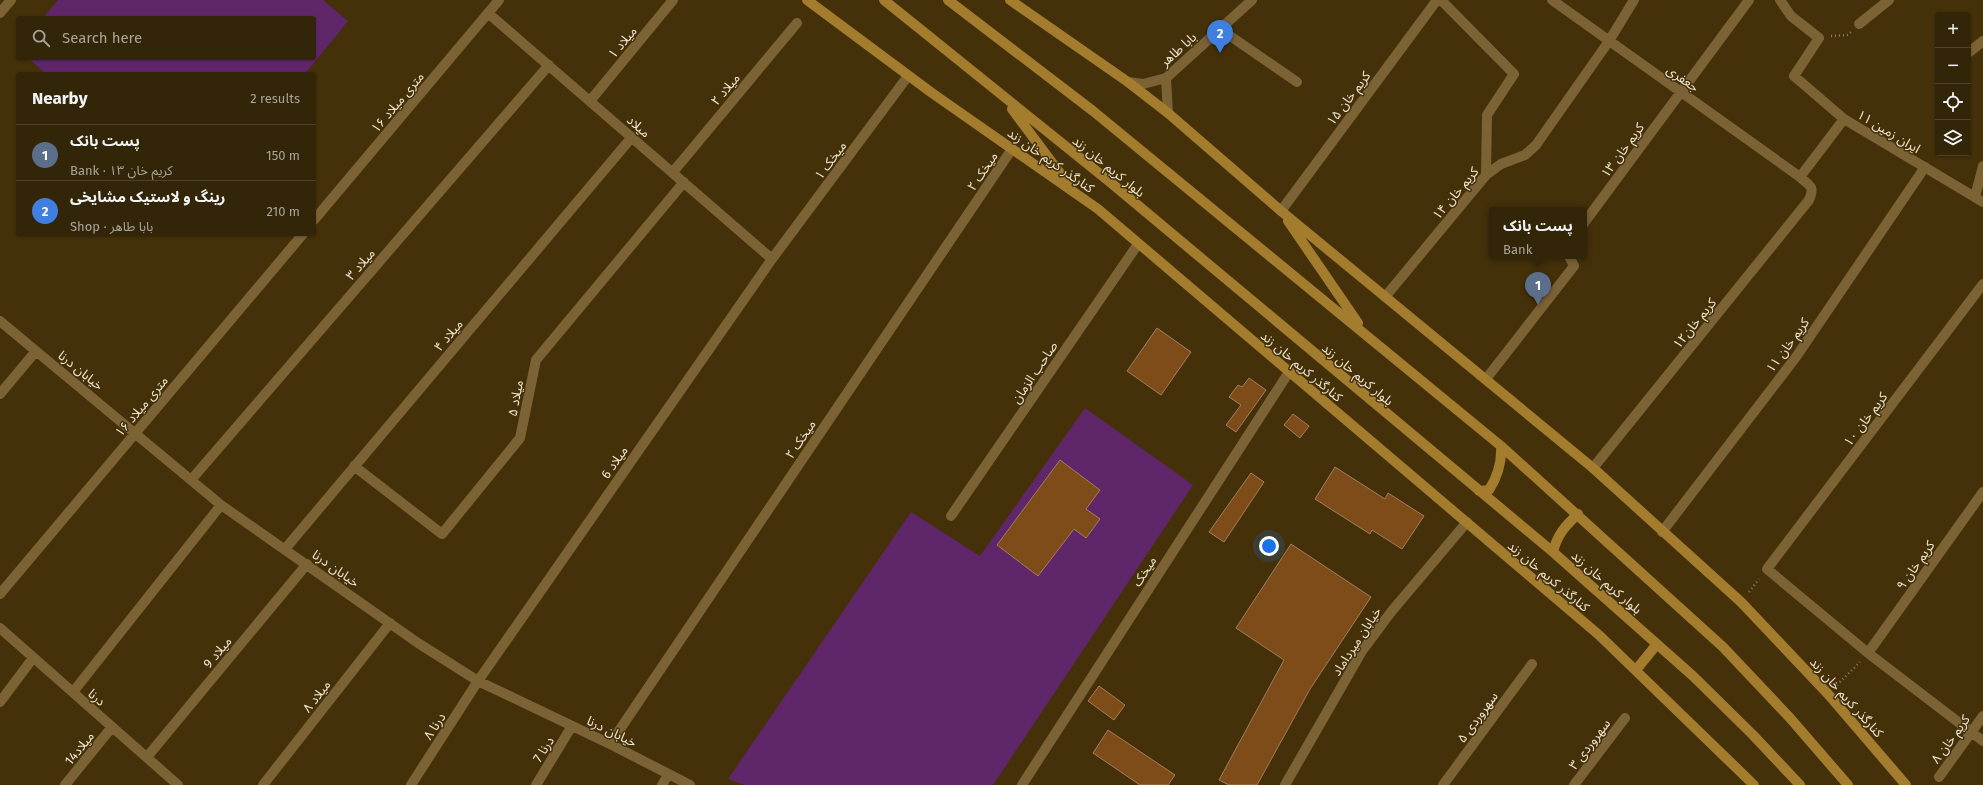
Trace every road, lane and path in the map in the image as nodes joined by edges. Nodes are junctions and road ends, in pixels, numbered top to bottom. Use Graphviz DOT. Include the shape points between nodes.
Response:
graph roads {
  1 [pos="11,0"];
  2 [pos="499,0"];
  3 [pos="673,0"];
  4 [pos="807,0"];
  5 [pos="884,0"];
  6 [pos="948,0"];
  7 [pos="1010,0"];
  8 [pos="1252,0"];
  9 [pos="1437,0"];
  10 [pos="1441,0"];
  11 [pos="1552,0"];
  12 [pos="1634,0"];
  13 [pos="1749,0"];
  14 [pos="1780,0"];
  15 [pos="1889,0"];
  16 [pos="0,13"];
  17 [pos="488,13"];
  18 [pos="797,23"];
  19 [pos="1859,24"];
  20 [pos="1220,29"];
  21 [pos="1819,38"];
  22 [pos="1610,41"];
  23 [pos="1983,41"];
  24 [pos="1971,50"];
  25 [pos="549,66"];
  26 [pos="908,76"];
  27 [pos="1166,78"];
  28 [pos="1128,82"];
  29 [pos="1297,82"];
  30 [pos="1681,92"];
  31 [pos="1002,96"];
  32 [pos="590,101"];
  33 [pos="1168,113"];
  34 [pos="1844,119"];
  35 [pos="632,137"];
  36 [pos="1012,149"];
  37 [pos="1983,166"];
  38 [pos="1925,167"];
  39 [pos="673,172"];
  40 [pos="1486,175"];
  41 [pos="1800,177"];
  42 [pos="684,182"];
  43 [pos="1074,192"];
  44 [pos="1813,192"];
  45 [pos="1979,199"];
  46 [pos="1281,211"];
  47 [pos="316,218"];
  48 [pos="1587,219"];
  49 [pos="301,236"];
  50 [pos="1138,244"];
  51 [pos="772,259"];
  52 [pos="1570,259"];
  53 [pos="1983,284"];
  54 [pos="1385,297"];
  55 [pos="0,321"];
  56 [pos="1365,333"];
  57 [pos="36,350"];
  58 [pos="1289,372"];
  59 [pos="1486,379"];
  60 [pos="0,394"];
  61 [pos="136,432"];
  62 [pos="1501,446"];
  63 [pos="354,466"];
  64 [pos="1594,468"];
  65 [pos="191,480"];
  66 [pos="1479,491"];
  67 [pos="1983,492"];
  68 [pos="221,505"];
  69 [pos="1578,514"];
  70 [pos="952,516"];
  71 [pos="1467,522"];
  72 [pos="1662,532"];
  73 [pos="285,549"];
  74 [pos="1553,552"];
  75 [pos="307,564"];
  76 [pos="1767,568"];
  77 [pos="0,594"];
  78 [pos="1741,602"];
  79 [pos="390,623"];
  80 [pos="0,628"];
  81 [pos="1657,644"];
  82 [pos="1868,653"];
  83 [pos="33,658"];
  84 [pos="1532,664"];
  85 [pos="1636,670"];
  86 [pos="478,681"];
  87 [pos="73,692"];
  88 [pos="1828,694"];
  89 [pos="0,702"];
  90 [pos="1983,716"];
  91 [pos="1625,718"];
  92 [pos="572,726"];
  93 [pos="112,727"];
  94 [pos="1971,733"];
  95 [pos="1983,741"];
  96 [pos="610,744"];
  97 [pos="146,757"];
  98 [pos="668,775"];
  99 [pos="1939,777"];
  100 [pos="65,785"];
  101 [pos="178,785"];
  102 [pos="263,785"];
  103 [pos="411,785"];
  104 [pos="536,785"];
  105 [pos="662,785"];
  106 [pos="690,785"];
  107 [pos="1022,785"];
  108 [pos="1285,785"];
  109 [pos="1443,785"];
  110 [pos="1574,785"];
  111 [pos="1754,785"];
  112 [pos="1800,785"];
  113 [pos="1848,785"];
  114 [pos="1906,785"];
  1 -- 16 [label="street"];
  2 -- 17 [label="street, ۱۶ متری میلاد"];
  3 -- 32 [label="street, میلاد ۱"];
  4 -- 26 [label="main road, کنارگذر کریم خان زند"];
  5 -- 31 [label="main road, بلوار کریم خان زند"];
  6 -- 56 [label="main road" via="1093,111"];
  7 -- 28 [label="main road, کنارگذر کریم خان زند"];
  8 -- 20 [label="street, بابا طاهر"];
  9 -- 46 [label="street, کریم خان ۱۵"];
  10 -- 40 [label="street" via="1514,74 1487,115"];
  11 -- 22 [label="street, جعفری"];
  12 -- 22 [label="street, کریم خان ۱۴"];
  13 -- 30 [label="street, کریم خان ۱۳"];
  14 -- 21 [label="street" via="1791,16"];
  15 -- 19 [label="street"];
  17 -- 25 [label="street, میلاد"];
  17 -- 47 [label="street, ۱۶ متری میلاد"];
  18 -- 39 [label="street, میلاد ۲"];
  19 -- 21 [label="path" via="1848,35"];
  20 -- 27 [label="street, بابا طاهر"];
  20 -- 29 [label="street"];
  21 -- 34 [label="street, ایران زمین ۱۱" via="1794,76"];
  22 -- 30 [label="street, جعفری"];
  22 -- 40 [label="street, کریم خان ۱۴" via="1536,145 1525,155 1501,164"];
  23 -- 24 [label="street"];
  25 -- 32 [label="street, میلاد"];
  25 -- 65 [label="street, میلاد ۳"];
  26 -- 36 [label="main road, کنارگذر کریم خان زند"];
  26 -- 51 [label="street, میخک ۱"];
  27 -- 28 [label="street" via="1143,84"];
  27 -- 33 [label="street, بابا طاهر"];
  28 -- 33 [label="main road, کنارگذر کریم خان زند"];
  30 -- 41 [label="street, جعفری"];
  30 -- 48 [label="street, کریم خان ۱۳"];
  31 -- 43 [label="main road"];
  31 -- 66 [label="main road, بلوار کریم خان زند"];
  32 -- 35 [label="street, میلاد"];
  33 -- 46 [label="main road, کنارگذر کریم خان زند"];
  34 -- 38 [label="street, ایران زمین ۱۱"];
  34 -- 41 [label="street"];
  35 -- 39 [label="street, میلاد"];
  35 -- 63 [label="street, میلاد ۴"];
  36 -- 43 [label="main road, کنارگذر کریم خان زند"];
  36 -- 96 [label="street, میخک ۲"];
  37 -- 45 [label="street"];
  38 -- 45 [label="street, ایران زمین ۱۱"];
  38 -- 72 [label="street, کریم خان ۱۱" via="1796,357"];
  39 -- 42 [label="street, میلاد"];
  40 -- 54 [label="street, کریم خان ۱۴"];
  41 -- 44 [label="street, جعفری"];
  42 -- 51 [label="street, میلاد"];
  42 -- 63 [label="street, میلاد ۵" via="536,360 520,438 442,534"];
  43 -- 50 [label="main road, کنارگذر کریم خان زند"];
  44 -- 64 [label="street, کریم خان۱۲"];
  46 -- 54 [label="main road, کنارگذر کریم خان زند"];
  46 -- 56 [label="main road"];
  49 -- 61 [label="street, ۱۶ متری میلاد"];
  50 -- 58 [label="main road, کنارگذر کریم خان زند"];
  50 -- 70 [label="street, صاحب الزمان"];
  51 -- 86 [label="street, میلاد 6"];
  52 -- 59 [label="street" via="1574,266"];
  53 -- 76 [label="street, کریم خان ۱۰"];
  54 -- 59 [label="main road, کنارگذر کریم خان زند"];
  55 -- 57 [label="street, خیابان درنا"];
  56 -- 62 [label="main road"];
  57 -- 60 [label="street"];
  57 -- 61 [label="street, خیابان درنا"];
  58 -- 71 [label="main road, کنارگذر کریم خان زند"];
  58 -- 107 [label="street, میخک"];
  59 -- 64 [label="main road, کنارگذر کریم خان زند"];
  61 -- 65 [label="street, خیابان درنا"];
  61 -- 77 [label="street, ۱۶ متری میلاد"];
  62 -- 66 [label="main road" via="1502,461 1495,481 1489,490"];
  62 -- 69 [label="main road"];
  63 -- 73 [label="street, میلاد ۴"];
  64 -- 72 [label="main road, کنارگذر کریم خان زند"];
  65 -- 68 [label="street, خیابان درنا"];
  66 -- 74 [label="main road, بلوار کریم خان زند"];
  67 -- 82 [label="street, کریم خان ۹"];
  68 -- 73 [label="street, خیابان درنا"];
  68 -- 87 [label="street"];
  69 -- 74 [label="main road" via="1562,530"];
  69 -- 113 [label="main road" via="1723,647"];
  71 -- 85 [label="main road, کنارگذر کریم خان زند"];
  71 -- 108 [label="street, خیابان میرداماد" via="1391,612 1362,651"];
  72 -- 78 [label="main road, کنارگذر کریم خان زند"];
  73 -- 75 [label="street, خیابان درنا"];
  74 -- 81 [label="main road, بلوار کریم خان زند"];
  75 -- 79 [label="street, خیابان درنا"];
  75 -- 97 [label="street, میلاد 9"];
  76 -- 78 [label="path"];
  76 -- 82 [label="street"];
  78 -- 88 [label="main road, کنارگذر کریم خان زند"];
  79 -- 86 [label="street, خیابان درنا"];
  79 -- 102 [label="street, میلاد ۸"];
  80 -- 83 [label="street, درنا"];
  81 -- 85 [label="main road"];
  81 -- 112 [label="main road, بلوار کریم خان زند" via="1754,735"];
  82 -- 88 [label="path"];
  82 -- 94 [label="street"];
  83 -- 87 [label="street, درنا"];
  83 -- 89 [label="street"];
  84 -- 109 [label="street, سهروردی ۵"];
  85 -- 111 [label="main road, کنارگذر کریم خان زند"];
  86 -- 92 [label="street, خیابان درنا"];
  86 -- 103 [label="street, درنا ۸"];
  87 -- 93 [label="street, درنا"];
  88 -- 114 [label="main road, کنارگذر کریم خان زند"];
  90 -- 94 [label="street, کریم خان ۸"];
  91 -- 110 [label="street, سهروردی ۳"];
  92 -- 96 [label="street, خیابان درنا"];
  92 -- 104 [label="street, درنا 7"];
  93 -- 97 [label="street, درنا"];
  93 -- 100 [label="street, میلاد14"];
  94 -- 95 [label="street"];
  94 -- 99 [label="street, کریم خان ۸"];
  96 -- 98 [label="street, خیابان درنا"];
  97 -- 101 [label="street, درنا"];
  98 -- 105 [label="street"];
  98 -- 106 [label="street, خیابان درنا"];
}
